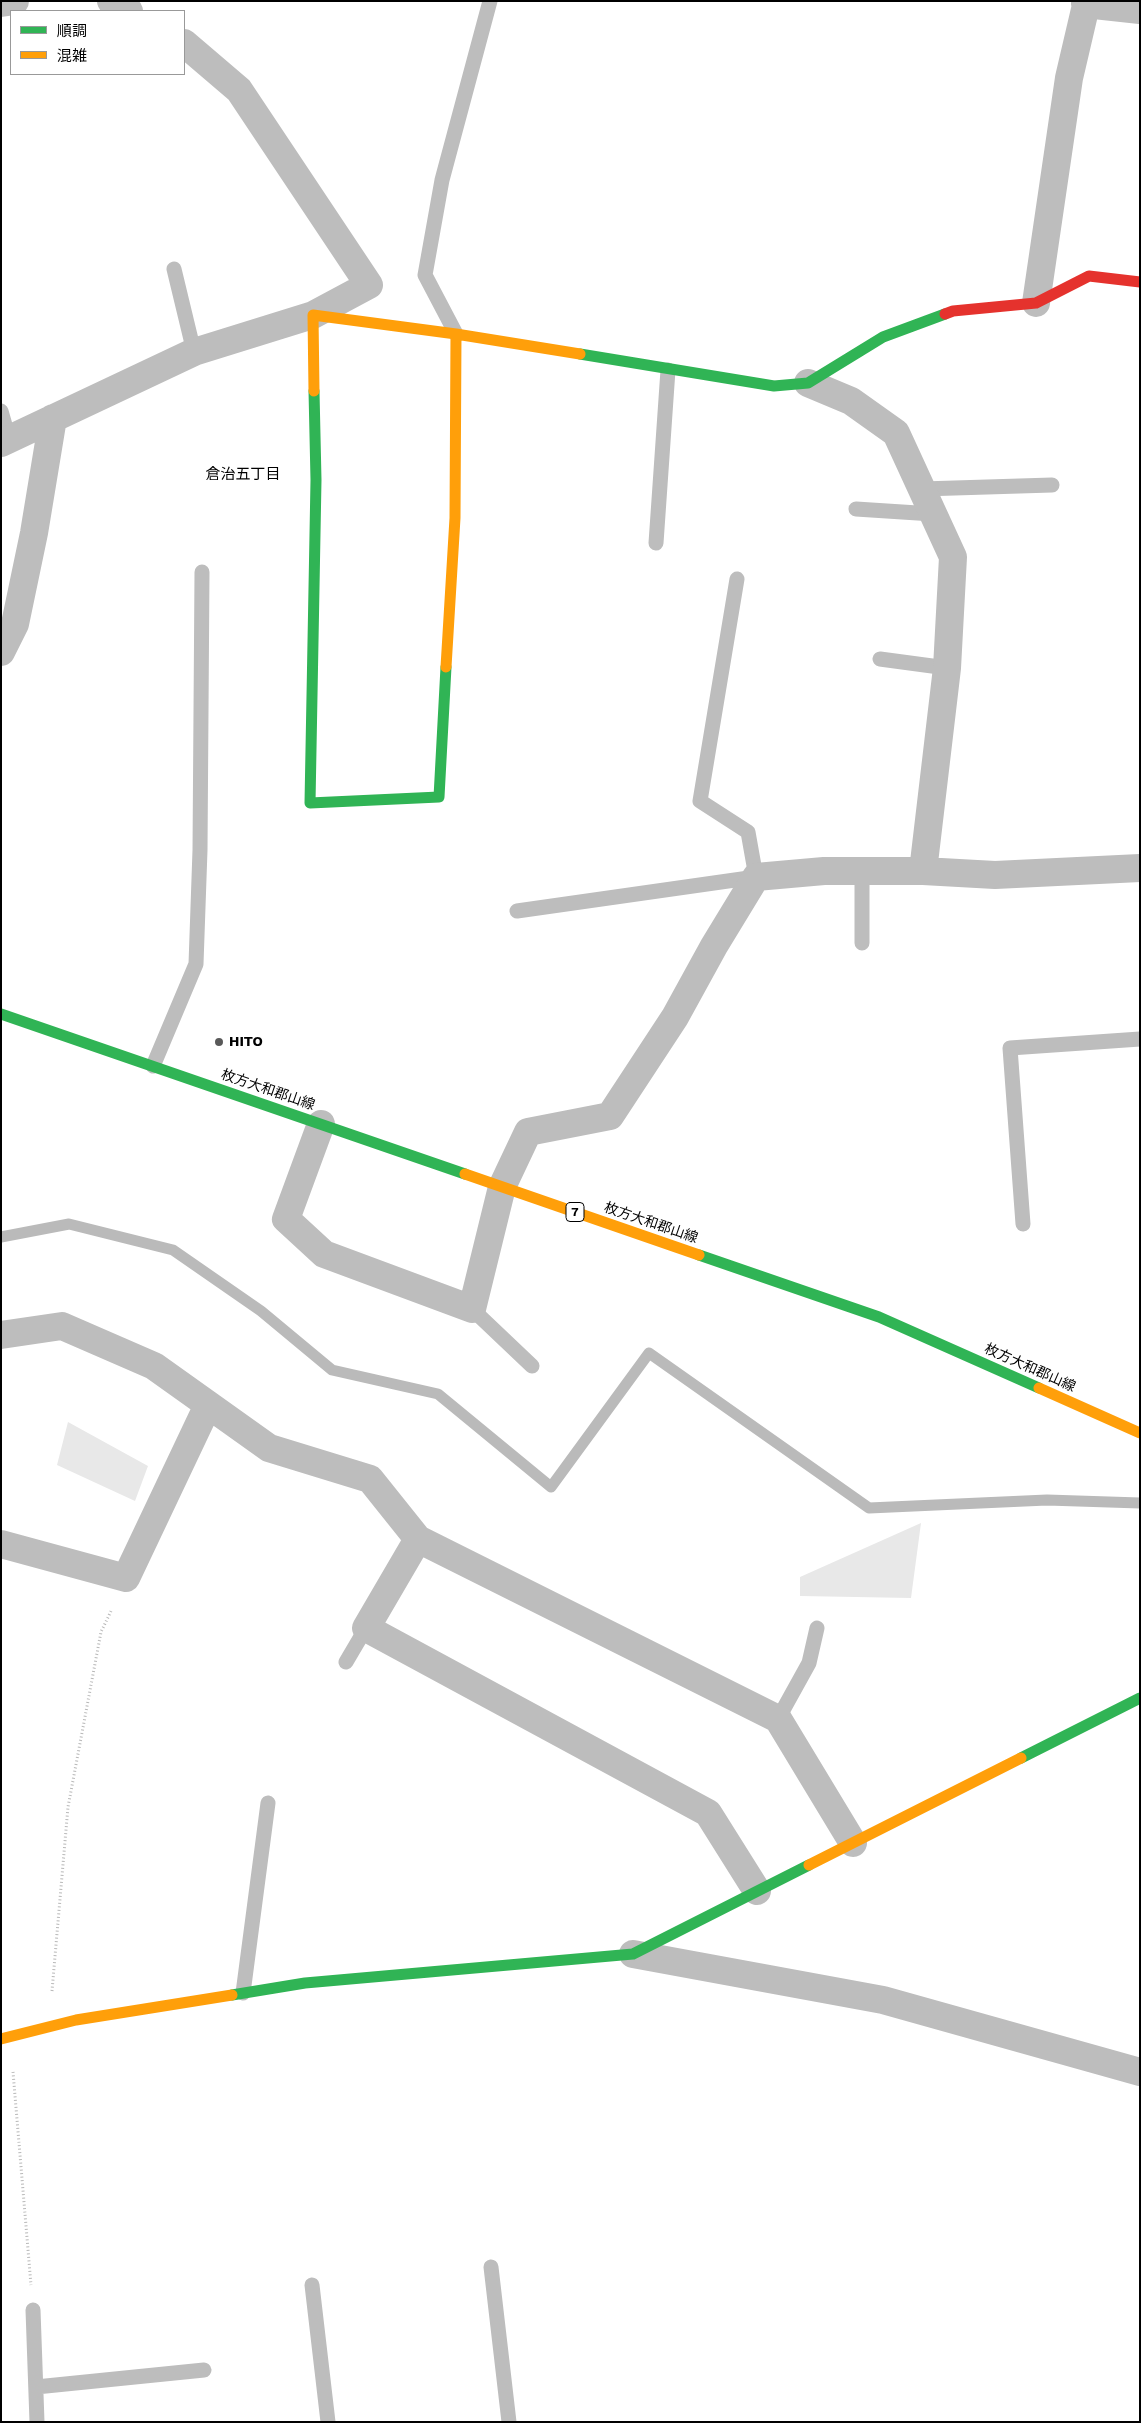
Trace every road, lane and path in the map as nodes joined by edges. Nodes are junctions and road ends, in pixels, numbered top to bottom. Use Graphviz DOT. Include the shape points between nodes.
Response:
graph roads {
  1 [pos="15,1"];
  2 [pos="490,1"];
  3 [pos="1,3"];
  4 [pos="1086,3"];
  5 [pos="1140,10"];
  6 [pos="185,44"];
  7 [pos="174,269"];
  8 [pos="1140,282"];
  9 [pos="1036,303"];
  10 [pos="313,315"];
  11 [pos="456,334"];
  12 [pos="194,352"];
  13 [pos="668,370"];
  14 [pos="808,383"];
  15 [pos="1,411"];
  16 [pos="53,418"];
  17 [pos="5,441"];
  18 [pos="1052,485"];
  19 [pos="922,489"];
  20 [pos="856,509"];
  21 [pos="933,514"];
  22 [pos="656,543"];
  23 [pos="202,572"];
  24 [pos="737,579"];
  25 [pos="8,627"];
  26 [pos="1,652"];
  27 [pos="880,659"];
  28 [pos="947,668"];
  29 [pos="1140,868"];
  30 [pos="862,871"];
  31 [pos="924,871"];
  32 [pos="756,877"];
  33 [pos="517,911"];
  34 [pos="862,943"];
  35 [pos="1,1014"];
  36 [pos="1140,1039"];
  37 [pos="153,1066"];
  38 [pos="321,1124"];
  39 [pos="502,1187"];
  40 [pos="1023,1224"];
  41 [pos="472,1310"];
  42 [pos="1,1335"];
  43 [pos="532,1366"];
  44 [pos="208,1405"];
  45 [pos="1140,1433"];
  46 [pos="418,1539"];
  47 [pos="1,1544"];
  48 [pos="126,1578"];
  49 [pos="366,1628"];
  50 [pos="817,1628"];
  51 [pos="346,1662"];
  52 [pos="1140,1698"];
  53 [pos="778,1719"];
  54 [pos="268,1803"];
  55 [pos="853,1842"];
  56 [pos="757,1891"];
  57 [pos="633,1954"];
  58 [pos="243,1993"];
  59 [pos="49,2027"];
  60 [pos="6,2038"];
  61 [pos="1140,2072"];
  62 [pos="491,2267"];
  63 [pos="312,2285"];
  64 [pos="33,2310"];
  65 [pos="204,2370"];
  66 [pos="36,2387"];
  67 [pos="37,2422"];
  68 [pos="328,2422"];
  69 [pos="509,2422"];
  1 -- 3 [label="street"];
  2 -- 11 [label="lane" via="442,180 425,275"];
  4 -- 5 [label="street"];
  4 -- 9 [label="street" via="1069,78"];
  6 -- 10 [label="street" via="238,90 369,285"];
  7 -- 12 [label="lane"];
  8 -- 9 [label="street" via="1089,276"];
  9 -- 14 [label="street" via="953,312 882,337"];
  10 -- 11 [label="street"];
  10 -- 11 [label="street" via="316,480 310,803 439,797 455,518"];
  10 -- 12 [label="street"];
  11 -- 13 [label="street"];
  12 -- 16 [label="street"];
  13 -- 14 [label="street" via="774,386"];
  13 -- 22 [label="lane"];
  14 -- 19 [label="street" via="851,401 896,434"];
  15 -- 17 [label="lane"];
  16 -- 17 [label="street"];
  16 -- 25 [label="street" via="34,533"];
  18 -- 19 [label="lane"];
  19 -- 21 [label="street"];
  20 -- 21 [label="lane"];
  21 -- 28 [label="street" via="953,557"];
  23 -- 37 [label="lane" via="196,964"];
  24 -- 32 [label="lane" via="700,801 748,832"];
  25 -- 26 [label="street"];
  27 -- 28 [label="lane"];
  28 -- 31 [label="street"];
  29 -- 31 [label="street" via="995,875"];
  30 -- 31 [label="street"];
  30 -- 32 [label="street"];
  30 -- 34 [label="lane"];
  32 -- 33 [label="lane"];
  32 -- 39 [label="street" via="675,1017 610,1116 528,1132"];
  35 -- 37 [label="street, 枚方大和郡山線 / 7"];
  36 -- 40 [label="lane" via="1010,1048"];
  37 -- 38 [label="street, 枚方大和郡山線 / 7"];
  38 -- 39 [label="street, 枚方大和郡山線 / 7"];
  38 -- 41 [label="street" via="286,1219 324,1254"];
  39 -- 41 [label="street"];
  39 -- 45 [label="street, 枚方大和郡山線 / 7" via="879,1317"];
  41 -- 43 [label="lane"];
  42 -- 44 [label="street" via="62,1326 154,1366"];
  44 -- 46 [label="street" via="269,1448 370,1479"];
  44 -- 48 [label="street"];
  46 -- 49 [label="street"];
  46 -- 53 [label="street"];
  47 -- 48 [label="street"];
  48 -- 59 [label="path" via="101,1632 68,1807"];
  49 -- 51 [label="lane"];
  49 -- 56 [label="street" via="708,1814"];
  50 -- 53 [label="lane" via="809,1663"];
  52 -- 55 [label="street"];
  53 -- 55 [label="street"];
  54 -- 58 [label="lane"];
  55 -- 56 [label="street"];
  56 -- 57 [label="street"];
  57 -- 58 [label="street" via="305,1983"];
  57 -- 61 [label="street" via="883,2000"];
  58 -- 59 [label="street"];
  59 -- 60 [label="street"];
  60 -- 64 [label="path"];
  62 -- 69 [label="lane"];
  63 -- 68 [label="lane"];
  64 -- 66 [label="lane"];
  65 -- 66 [label="lane"];
  66 -- 67 [label="lane"];
}
